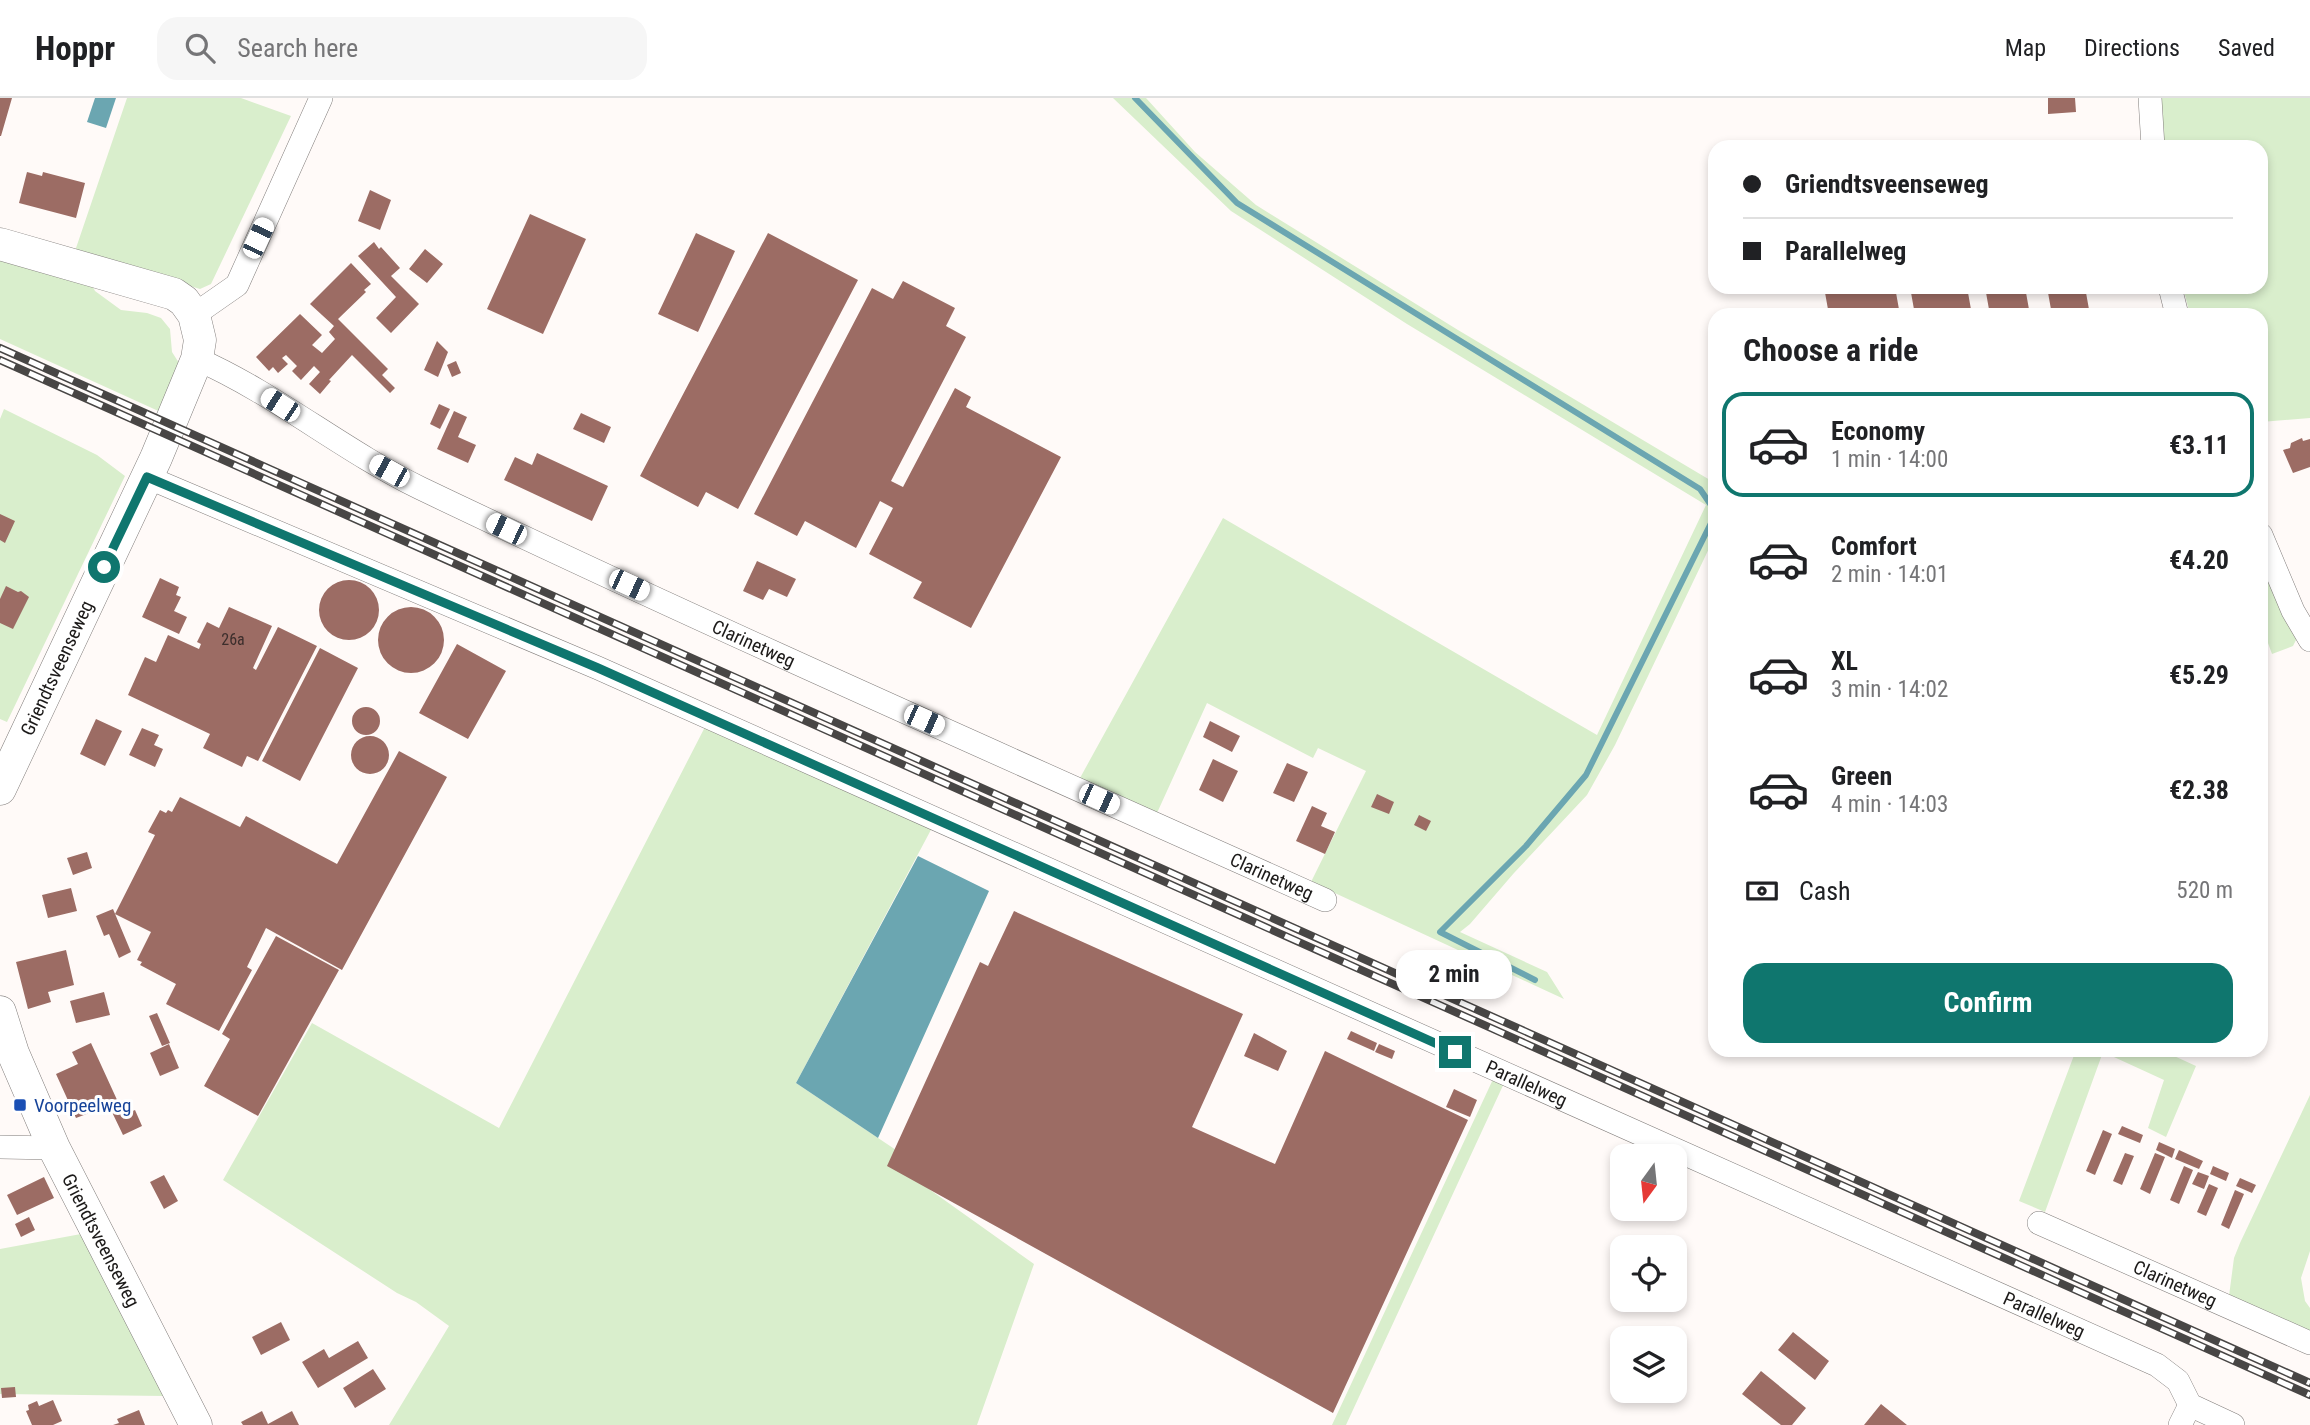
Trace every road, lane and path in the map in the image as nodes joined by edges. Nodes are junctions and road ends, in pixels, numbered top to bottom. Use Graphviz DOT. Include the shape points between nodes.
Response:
graph roads {
  1 [pos="321,98"];
  2 [pos="2150,98"];
  3 [pos="2153,140"];
  4 [pos="0,244"];
  5 [pos="194,315"];
  6 [pos="197,359"];
  7 [pos="147,477"];
  8 [pos="2268,552"];
  9 [pos="2310,640"];
  10 [pos="0,789"];
  11 [pos="1325,900"];
  12 [pos="0,1012"];
  13 [pos="0,1147"];
  14 [pos="54,1148"];
  15 [pos="2039,1223"];
  16 [pos="2310,1343"];
  17 [pos="2185,1415"];
  18 [pos="197,1425"];
  19 [pos="2233,1425"];
  1 -- 5 [label="street" via="237,285"];
  2 -- 3 [label="street"];
  4 -- 5 [label="street" via="174,294"];
  5 -- 6 [label="street, Griendtsveenseweg" via="200,341"];
  6 -- 7 [label="street, Griendtsveenseweg"];
  6 -- 11 [label="street, Clarinetweg" via="236,376 324,434 411,483"];
  7 -- 10 [label="street, Griendtsveenseweg"];
  7 -- 17 [label="street, Parallelweg" via="598,668 2157,1365 2178,1381"];
  8 -- 9 [label="street"];
  12 -- 14 [label="street, Griendtsveenseweg"];
  13 -- 14 [label="street"];
  14 -- 18 [label="street, Griendtsveenseweg"];
  15 -- 16 [label="street, Clarinetweg"];
  17 -- 19 [label="street, Parallelweg"];
}
